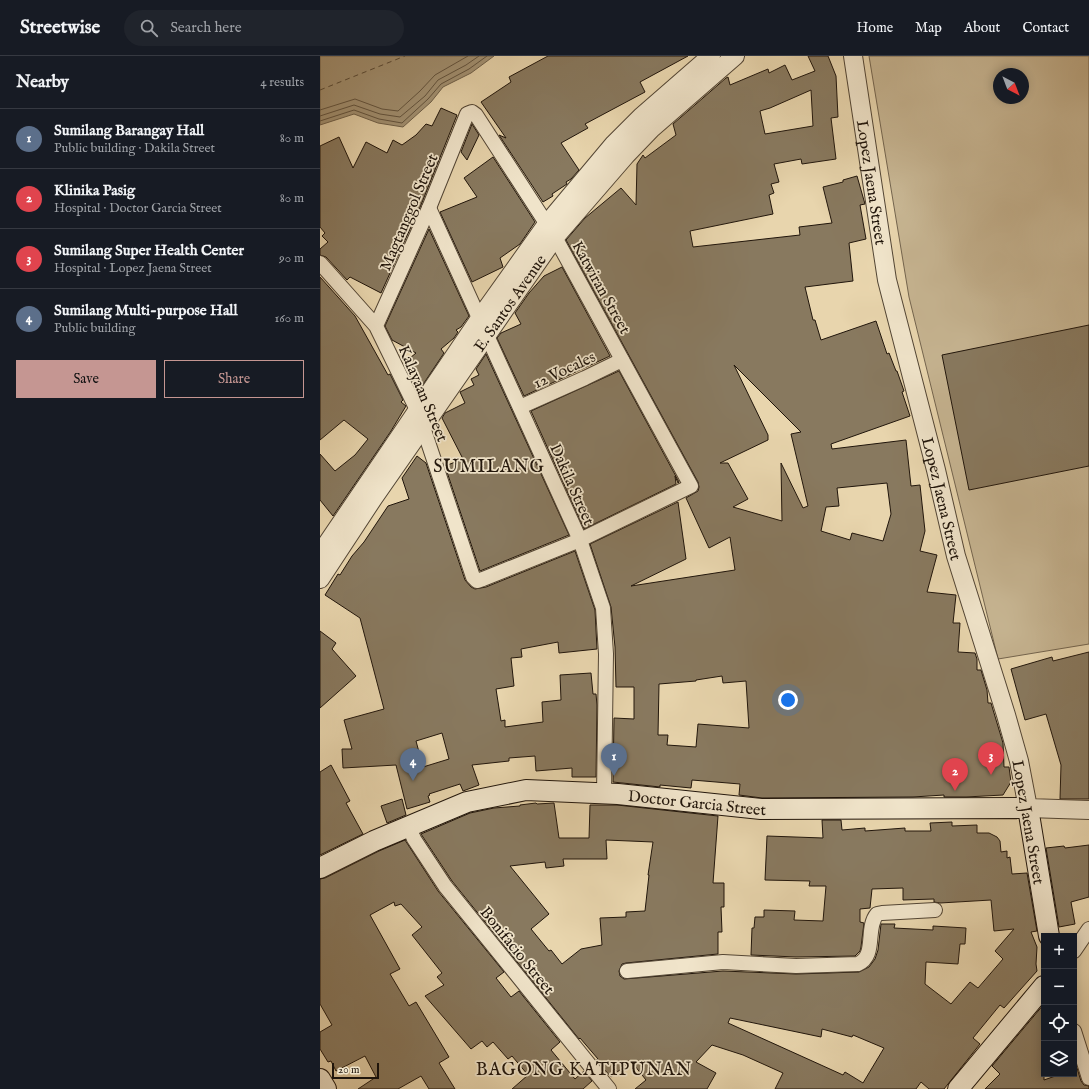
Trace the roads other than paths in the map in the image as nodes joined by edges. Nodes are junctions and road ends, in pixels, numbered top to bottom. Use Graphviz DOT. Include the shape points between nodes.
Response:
graph roads {
  1 [pos="711,56"];
  2 [pos="735,56"];
  3 [pos="853,56"];
  4 [pos="472,112"];
  5 [pos="429,208"];
  6 [pos="551,230"];
  7 [pos="321,266"];
  8 [pos="376,326"];
  9 [pos="483,326"];
  10 [pos="622,360"];
  11 [pos="520,407"];
  12 [pos="420,418"];
  13 [pos="691,486"];
  14 [pos="580,540"];
  15 [pos="320,554"];
  16 [pos="320,579"];
  17 [pos="604,793"];
  18 [pos="992,808"];
  19 [pos="1028,808"];
  20 [pos="1089,810"];
  21 [pos="409,826"];
  22 [pos="1034,847"];
  23 [pos="320,868"];
  24 [pos="935,910"];
  25 [pos="1089,929"];
  26 [pos="1048,933"];
  27 [pos="1077,947"];
  28 [pos="628,971"];
  29 [pos="1041,990"];
  30 [pos="1077,1040"];
  31 [pos="1088,1073"];
  32 [pos="320,1079"];
  33 [pos="326,1089"];
  34 [pos="609,1089"];
  35 [pos="958,1089"];
  1 -- 6 [label="street, E. Santos Avenue" via="614,144"];
  2 -- 6 [label="street, E. Santos Avenue" via="651,129"];
  3 -- 19 [label="street, Lopez Jaena Street" via="887,280 956,556 1006,715 1019,761"];
  4 -- 5 [label="street, Magtanggol Street" via="467,114"];
  4 -- 6 [label="street, Katwiran Street"];
  5 -- 8 [label="street, Magtanggol Street"];
  5 -- 9 [label="street, Dakila Street"];
  6 -- 9 [label="street, E. Santos Avenue"];
  6 -- 10 [label="street, Katwiran Street"];
  7 -- 8 [label="street, Kalayaan Street"];
  8 -- 12 [label="street, Kalayaan Street"];
  9 -- 11 [label="street, Dakila Street"];
  9 -- 12 [label="street, E. Santos Avenue"];
  10 -- 11 [label="street, 12 Vocales"];
  10 -- 13 [label="street, Katwiran Street"];
  11 -- 14 [label="street, Dakila Street"];
  12 -- 14 [label="street, Kalayaan Street" via="473,577 477,581"];
  12 -- 15 [label="street, E. Santos Avenue"];
  12 -- 16 [label="street, E. Santos Avenue"];
  13 -- 14 [label="street, Kalayaan Street"];
  14 -- 17 [label="street, Dakila Street" via="603,608 606,654"];
  17 -- 18 [label="main road, Doctor Garcia Street" via="761,809"];
  17 -- 21 [label="main road, Doctor Garcia Street" via="526,790 467,802"];
  18 -- 19 [label="main road, Doctor Garcia Street"];
  18 -- 22 [label="main road" via="1016,821"];
  19 -- 20 [label="street, Doctor Garcia Street"];
  19 -- 22 [label="main road, Lopez Jaena Street"];
  21 -- 23 [label="main road, Doctor Garcia Street"];
  21 -- 34 [label="street, Bonifacio Street" via="414,839 445,886"];
  22 -- 26 [label="main road, Lopez Jaena Street"];
  24 -- 28 [label="street" via="877,914 871,923 866,958 858,964 796,966 723,962"];
  25 -- 27 [label="street"];
  29 -- 35 [label="main road"];
  30 -- 31 [label="street"];
  32 -- 33 [label="main road"];
}
